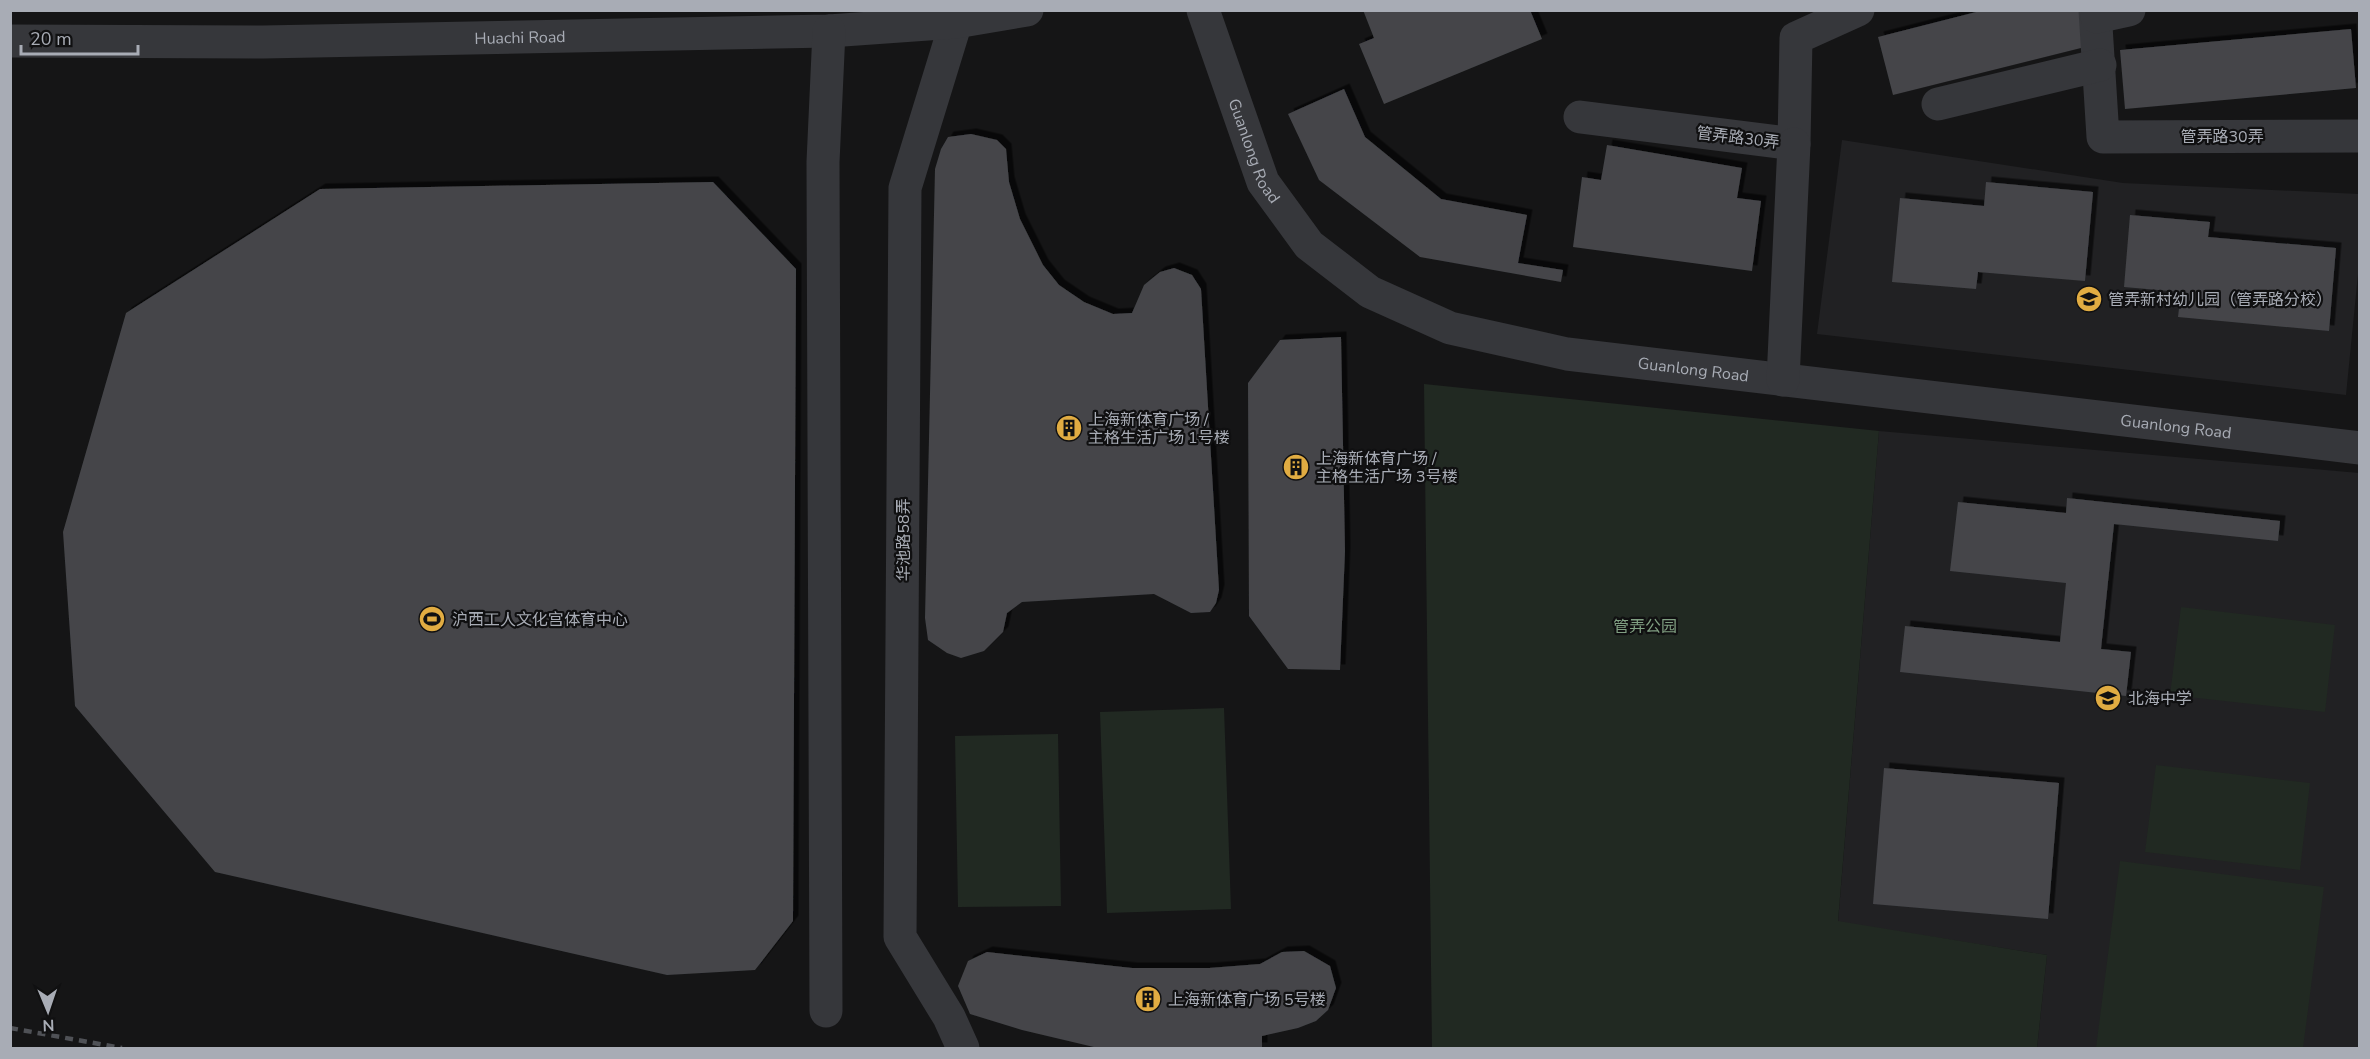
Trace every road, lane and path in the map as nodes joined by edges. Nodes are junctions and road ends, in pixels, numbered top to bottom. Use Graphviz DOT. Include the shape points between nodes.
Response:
graph roads {
  1 [pos="1027,10"];
  2 [pos="1203,10"];
  3 [pos="1858,10"];
  4 [pos="2129,10"];
  5 [pos="2096,14"];
  6 [pos="956,22"];
  7 [pos="830,31"];
  8 [pos="10,41"];
  9 [pos="2100,65"];
  10 [pos="1938,105"];
  11 [pos="1580,117"];
  12 [pos="2360,136"];
  13 [pos="1794,144"];
  14 [pos="1783,380"];
  15 [pos="2360,448"];
  16 [pos="826,1011"];
  17 [pos="963,1048"];
  1 -- 6 [label="street, Huachi Road"];
  2 -- 14 [label="street, Guanlong Road" via="1263,182 1309,245 1370,292 1450,328 1568,354"];
  3 -- 13 [label="street, 管弄路30弄" via="1796,38"];
  4 -- 5 [label="street"];
  5 -- 9 [label="street, 管弄路30弄"];
  6 -- 7 [label="street, Huachi Road"];
  6 -- 17 [label="street, 华池路58弄" via="905,188 900,937 950,1017"];
  7 -- 8 [label="street, Huachi Road" via="263,42"];
  7 -- 16 [label="street" via="823,162"];
  9 -- 10 [label="street"];
  9 -- 12 [label="street, 管弄路30弄" via="2103,137"];
  11 -- 13 [label="street, 管弄路30弄"];
  13 -- 14 [label="street"];
  14 -- 15 [label="street, Guanlong Road"];
}
